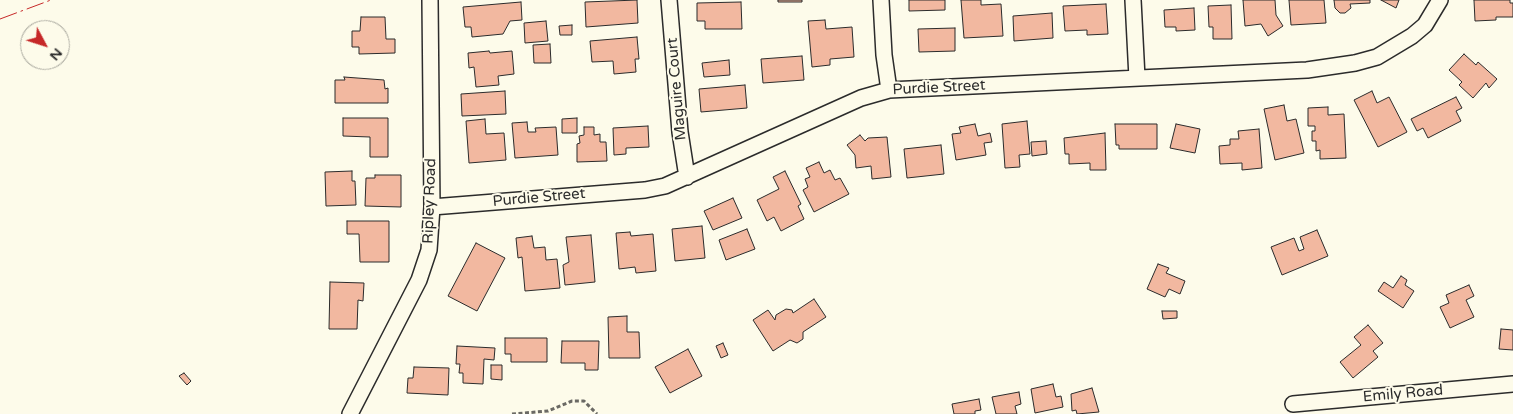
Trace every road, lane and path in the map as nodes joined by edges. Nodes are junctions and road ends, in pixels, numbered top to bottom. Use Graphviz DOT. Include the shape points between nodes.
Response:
graph roads {
  1 [pos="430,0"];
  2 [pos="669,0"];
  3 [pos="881,0"];
  4 [pos="1134,0"];
  5 [pos="1440,0"];
  6 [pos="1137,78"];
  7 [pos="889,90"];
  8 [pos="688,177"];
  9 [pos="432,207"];
  10 [pos="1513,384"];
  11 [pos="1293,404"];
  12 [pos="350,414"];
  13 [pos="512,414"];
  14 [pos="597,414"];
  1 -- 9 [label="street, Ripley Road"];
  2 -- 8 [label="street, Maguire Court" via="680,132"];
  3 -- 7 [label="street"];
  4 -- 6 [label="street"];
  5 -- 6 [label="street, Purdie Street" via="1425,25 1412,36 1355,64 1307,70"];
  6 -- 7 [label="street, Purdie Street"];
  7 -- 8 [label="street, Purdie Street" via="861,98"];
  8 -- 9 [label="street, Purdie Street" via="645,190"];
  9 -- 12 [label="street, Ripley Road" via="432,233 425,265"];
  10 -- 11 [label="street, Emily Road"];
  13 -- 14 [label="path" via="548,411 572,401 584,401"];
}
